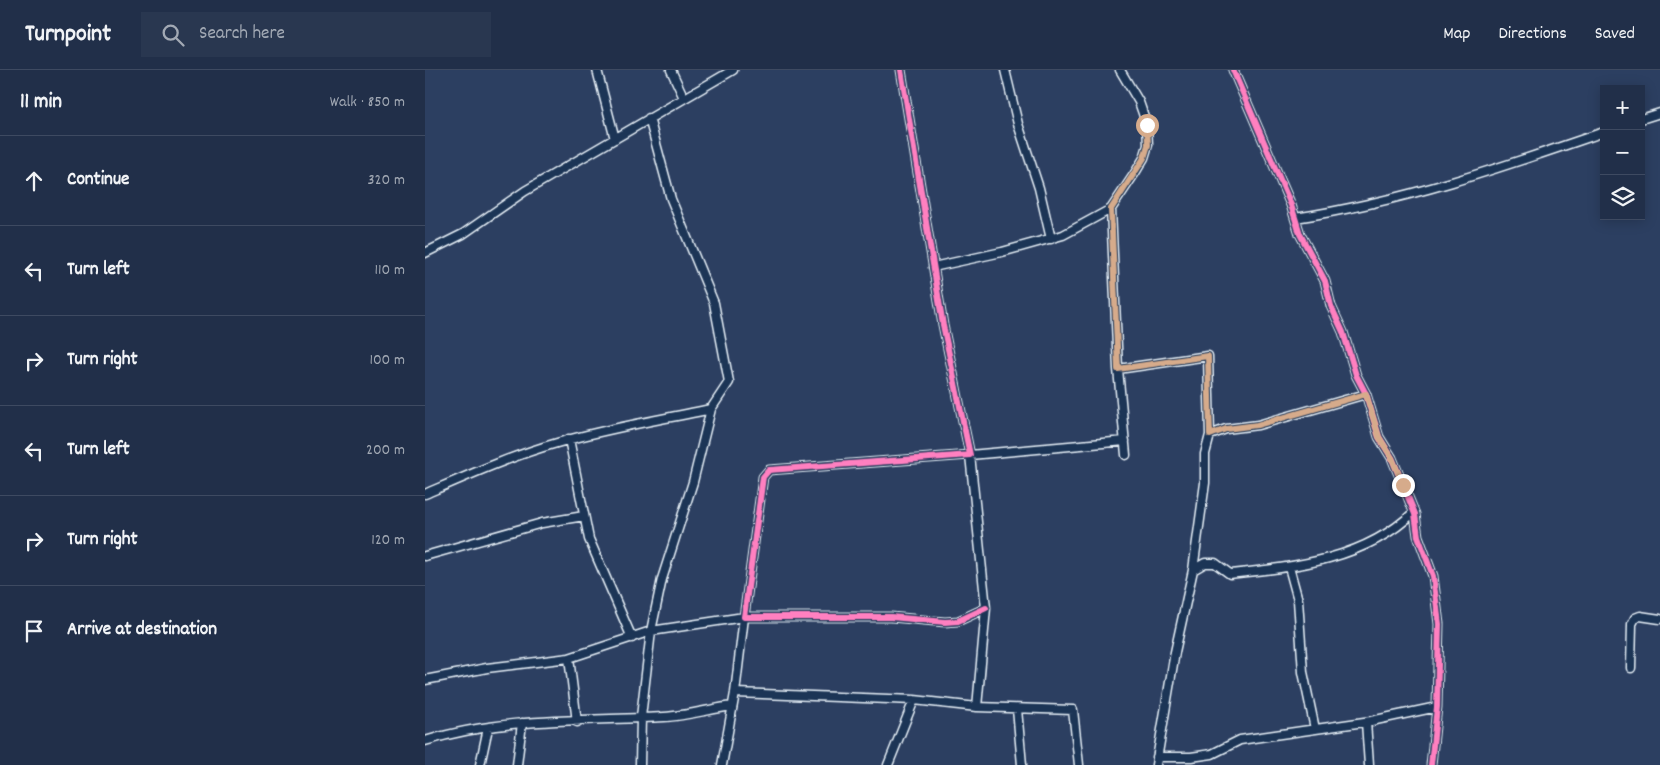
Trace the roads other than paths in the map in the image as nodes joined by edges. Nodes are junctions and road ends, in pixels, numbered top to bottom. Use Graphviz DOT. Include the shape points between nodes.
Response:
graph roads {
  1 [pos="597,70"];
  2 [pos="671,70"];
  3 [pos="733,70"];
  4 [pos="901,70"];
  5 [pos="1005,70"];
  6 [pos="1120,70"];
  7 [pos="1233,70"];
  8 [pos="684,98"];
  9 [pos="1660,113"];
  10 [pos="649,118"];
  11 [pos="1645,118"];
  12 [pos="1600,133"];
  13 [pos="615,139"];
  14 [pos="1111,209"];
  15 [pos="1295,218"];
  16 [pos="1051,239"];
  17 [pos="425,253"];
  18 [pos="933,267"];
  19 [pos="1118,369"];
  20 [pos="1366,394"];
  21 [pos="711,409"];
  22 [pos="1210,435"];
  23 [pos="569,439"];
  24 [pos="1125,441"];
  25 [pos="970,455"];
  26 [pos="1126,455"];
  27 [pos="425,494"];
  28 [pos="1414,512"];
  29 [pos="584,516"];
  30 [pos="425,556"];
  31 [pos="1289,567"];
  32 [pos="1193,570"];
  33 [pos="985,608"];
  34 [pos="744,617"];
  35 [pos="1660,619"];
  36 [pos="651,631"];
  37 [pos="632,638"];
  38 [pos="569,658"];
  39 [pos="1631,668"];
  40 [pos="425,680"];
  41 [pos="735,694"];
  42 [pos="914,700"];
  43 [pos="732,706"];
  44 [pos="977,707"];
  45 [pos="1437,708"];
  46 [pos="1017,709"];
  47 [pos="641,717"];
  48 [pos="577,722"];
  49 [pos="1366,722"];
  50 [pos="522,723"];
  51 [pos="488,728"];
  52 [pos="1315,729"];
  53 [pos="425,741"];
  54 [pos="1156,761"];
  55 [pos="480,765"];
  56 [pos="517,765"];
  57 [pos="640,765"];
  58 [pos="721,765"];
  59 [pos="888,765"];
  60 [pos="1022,765"];
  61 [pos="1079,765"];
  62 [pos="1369,765"];
  63 [pos="1431,765"];
  1 -- 13 [label="street"];
  2 -- 8 [label="street"];
  3 -- 8 [label="street"];
  4 -- 18 [label="street"];
  5 -- 16 [label="street"];
  6 -- 14 [label="street" via="1139,102 1147,125 1148,145 1140,166"];
  7 -- 15 [label="street"];
  8 -- 10 [label="street"];
  9 -- 11 [label="street"];
  10 -- 13 [label="street"];
  10 -- 21 [label="street" via="671,200 710,290 721,332 729,382"];
  12 -- 15 [label="street" via="1468,178 1354,208"];
  13 -- 17 [label="street" via="525,191 463,234"];
  14 -- 16 [label="street"];
  14 -- 19 [label="street"];
  15 -- 20 [label="street" via="1325,281 1356,375"];
  16 -- 18 [label="street"];
  18 -- 25 [label="street"];
  19 -- 22 [label="street" via="1208,356"];
  19 -- 24 [label="street"];
  20 -- 22 [label="street"];
  20 -- 28 [label="street" via="1379,437 1392,458"];
  21 -- 23 [label="street"];
  21 -- 36 [label="street" via="693,482 662,579"];
  22 -- 32 [label="street" via="1205,454 1205,483"];
  23 -- 27 [label="street" via="509,458"];
  23 -- 29 [label="street"];
  24 -- 25 [label="street"];
  24 -- 26 [label="street"];
  25 -- 33 [label="street"];
  25 -- 34 [label="street" via="769,470 763,477"];
  28 -- 31 [label="street" via="1402,524 1361,547 1329,559"];
  28 -- 45 [label="street" via="1437,596"];
  29 -- 30 [label="street" via="542,523"];
  29 -- 37 [label="street" via="589,539"];
  31 -- 32 [label="street" via="1230,574 1215,563 1205,563"];
  31 -- 52 [label="street" via="1298,600 1303,672"];
  32 -- 54 [label="street"];
  33 -- 34 [label="street" via="958,621 945,622 891,618"];
  33 -- 44 [label="street"];
  34 -- 36 [label="street"];
  34 -- 41 [label="street"];
  35 -- 39 [label="street" via="1635,618"];
  36 -- 37 [label="street"];
  36 -- 47 [label="street"];
  37 -- 38 [label="street"];
  38 -- 40 [label="street"];
  38 -- 48 [label="street"];
  41 -- 42 [label="street"];
  41 -- 43 [label="street"];
  42 -- 44 [label="street"];
  42 -- 59 [label="street"];
  43 -- 47 [label="street" via="665,717"];
  43 -- 58 [label="street"];
  44 -- 46 [label="street"];
  45 -- 49 [label="street"];
  45 -- 63 [label="street"];
  46 -- 60 [label="street"];
  46 -- 61 [label="street" via="1073,710"];
  47 -- 48 [label="street"];
  47 -- 57 [label="street"];
  48 -- 50 [label="street"];
  49 -- 52 [label="street"];
  49 -- 62 [label="street"];
  50 -- 51 [label="street"];
  50 -- 56 [label="street"];
  51 -- 53 [label="street"];
  51 -- 55 [label="street"];
  52 -- 54 [label="street" via="1240,740 1212,754"];
}
